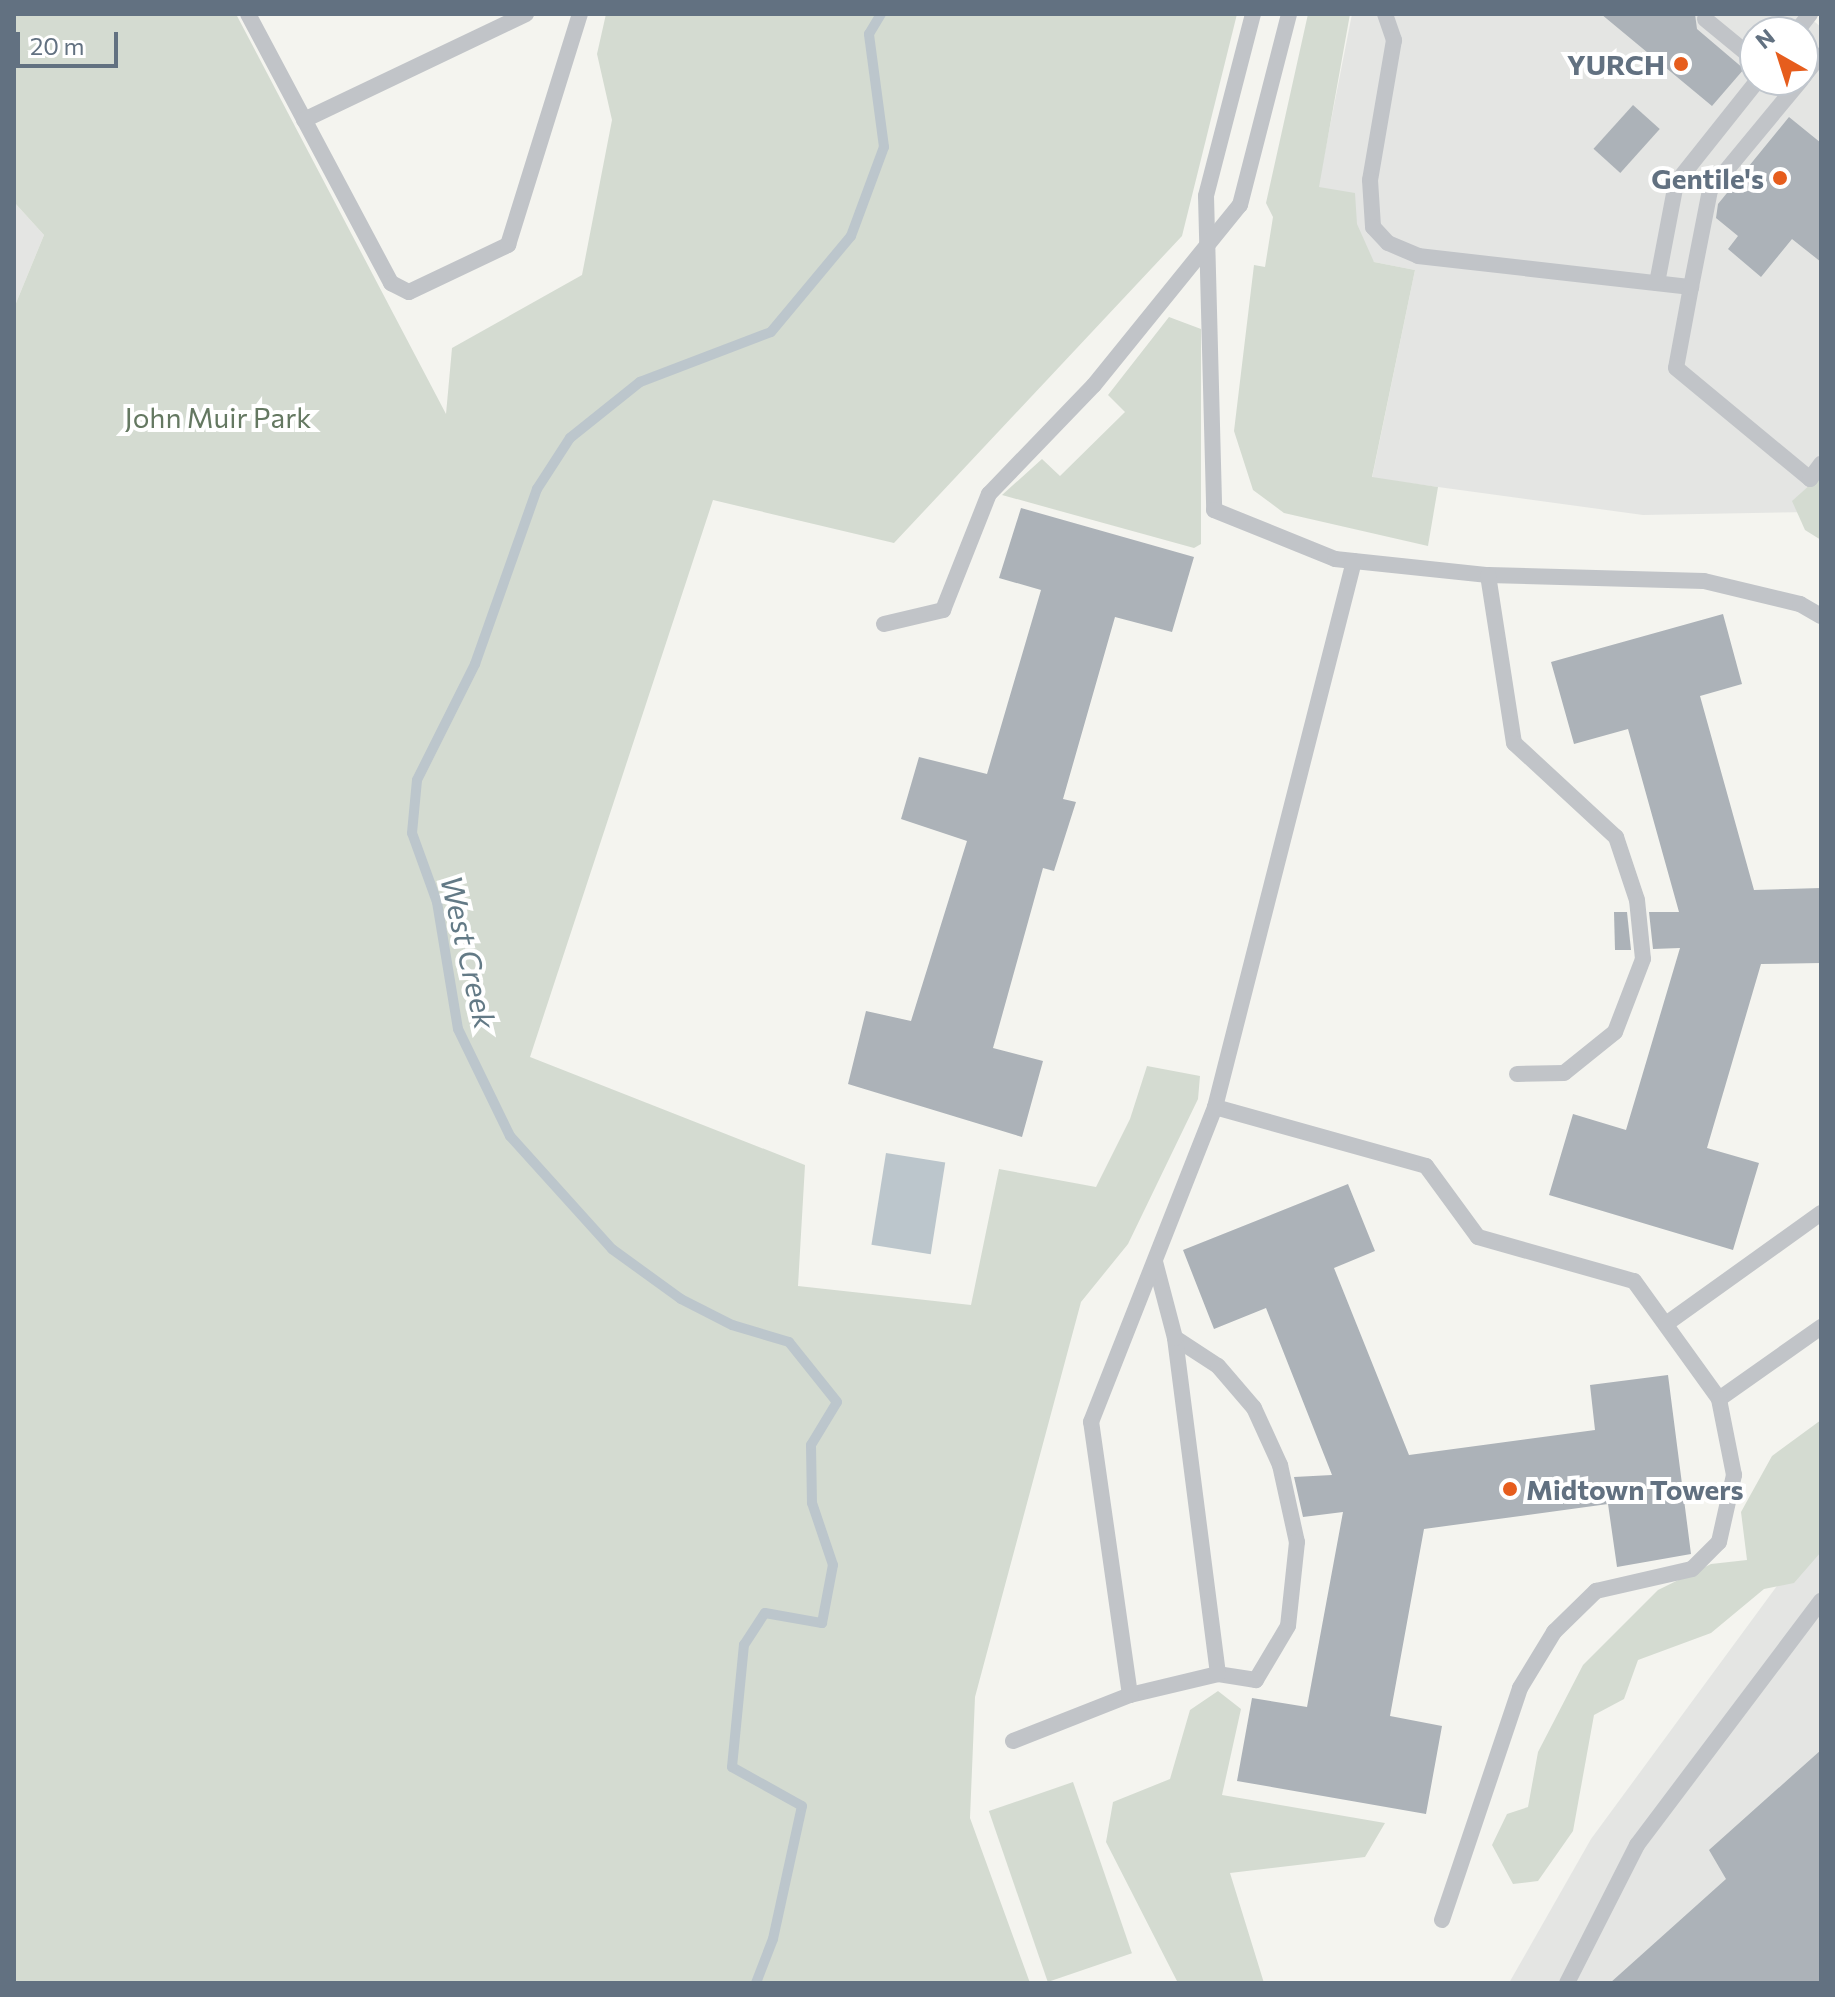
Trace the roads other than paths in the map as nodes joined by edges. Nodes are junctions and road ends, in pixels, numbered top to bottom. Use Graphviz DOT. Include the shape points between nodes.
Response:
graph roads {
  1 [pos="248,14"];
  2 [pos="526,14"];
  3 [pos="580,14"];
  4 [pos="1253,14"];
  5 [pos="1289,14"];
  6 [pos="1385,14"];
  7 [pos="1705,19"];
  8 [pos="1739,47"];
  9 [pos="1745,96"];
  10 [pos="1787,96"];
  11 [pos="304,120"];
  12 [pos="1210,243"];
  13 [pos="1657,283"];
  14 [pos="1691,287"];
  15 [pos="1821,464"];
  16 [pos="1354,561"];
  17 [pos="1488,575"];
  18 [pos="1821,616"];
  19 [pos="884,624"];
  20 [pos="1517,1074"];
  21 [pos="1215,1107"];
  22 [pos="1821,1213"];
  23 [pos="1155,1262"];
  24 [pos="1666,1324"];
  25 [pos="1821,1327"];
  26 [pos="1175,1338"];
  27 [pos="1719,1399"];
  28 [pos="1821,1601"];
  29 [pos="1218,1674"];
  30 [pos="1130,1695"];
  31 [pos="1013,1741"];
  32 [pos="1442,1920"];
  33 [pos="1567,1983"];
  1 -- 11 [label="lane"];
  2 -- 11 [label="lane"];
  3 -- 11 [label="lane" via="508,245 409,292 391,283"];
  4 -- 12 [label="lane" via="1206,196"];
  5 -- 12 [label="lane" via="1240,205"];
  6 -- 13 [label="lane" via="1394,40 1368,203 1373,227 1388,243 1418,256"];
  7 -- 8 [label="lane"];
  9 -- 13 [label="lane" via="1676,183"];
  10 -- 14 [label="lane" via="1710,190"];
  12 -- 16 [label="lane" via="1214,510"];
  12 -- 19 [label="lane" via="1094,385 989,494 943,610"];
  13 -- 14 [label="lane"];
  14 -- 15 [label="lane" via="1676,368 1810,479"];
  16 -- 17 [label="lane"];
  16 -- 21 [label="lane"];
  17 -- 18 [label="lane" via="1704,581 1800,604"];
  17 -- 20 [label="lane" via="1514,743 1616,837 1637,900 1643,959 1615,1032 1564,1073"];
  21 -- 23 [label="lane"];
  21 -- 24 [label="lane" via="1426,1166 1478,1237 1634,1281"];
  22 -- 24 [label="lane"];
  23 -- 26 [label="lane"];
  23 -- 30 [label="lane" via="1091,1422"];
  24 -- 27 [label="lane"];
  25 -- 27 [label="lane"];
  26 -- 29 [label="lane"];
  26 -- 29 [label="lane" via="1218,1366 1254,1408 1280,1465 1297,1542 1288,1626 1256,1680"];
  27 -- 32 [label="lane" via="1734,1475 1719,1542 1692,1569 1596,1591 1554,1632 1520,1688"];
  28 -- 33 [label="lane" via="1637,1845"];
  29 -- 30 [label="lane"];
  30 -- 31 [label="lane"];
}
